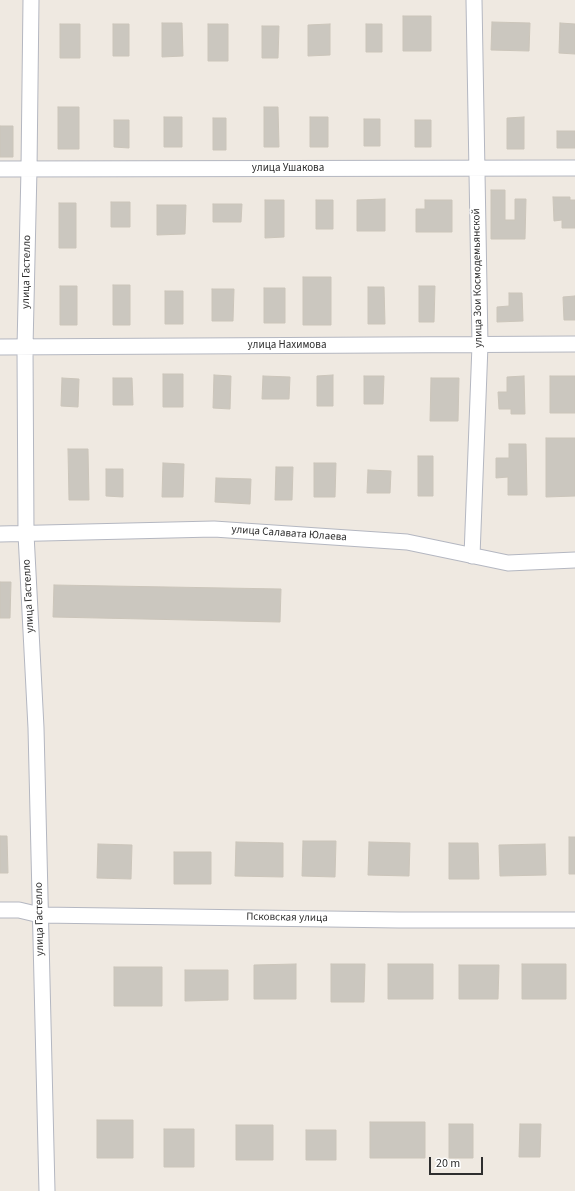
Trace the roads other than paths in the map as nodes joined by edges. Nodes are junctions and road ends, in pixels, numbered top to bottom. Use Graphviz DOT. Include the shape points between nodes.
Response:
graph roads {
  1 [pos="31,0"];
  2 [pos="474,0"];
  3 [pos="476,168"];
  4 [pos="575,168"];
  5 [pos="0,169"];
  6 [pos="29,169"];
  7 [pos="575,344"];
  8 [pos="480,345"];
  9 [pos="0,347"];
  10 [pos="25,347"];
  11 [pos="0,534"];
  12 [pos="26,534"];
  13 [pos="472,556"];
  14 [pos="575,560"];
  15 [pos="0,910"];
  16 [pos="40,915"];
  17 [pos="575,920"];
  18 [pos="47,1191"];
  1 -- 6 [label="street, улица Гастелло"];
  2 -- 3 [label="street, улица Зои Космодемьянской"];
  3 -- 4 [label="street, улица Ушакова"];
  3 -- 6 [label="street, улица Ушакова"];
  3 -- 8 [label="street, улица Зои Космодемьянской"];
  5 -- 6 [label="street, улица Ушакова"];
  6 -- 10 [label="street, улица Гастелло"];
  7 -- 8 [label="street, улица Нахимова"];
  8 -- 10 [label="street, улица Нахимова"];
  8 -- 13 [label="street, улица Зои Космодемьянской"];
  9 -- 10 [label="street, улица Нахимова"];
  10 -- 12 [label="street, улица Гастелло"];
  11 -- 12 [label="street, улица Салавата Юлаева"];
  12 -- 13 [label="street, улица Салавата Юлаева" via="214,529 407,542"];
  12 -- 16 [label="street, улица Гастелло" via="36,728"];
  13 -- 14 [label="street, улица Салавата Юлаева" via="508,563"];
  15 -- 16 [label="street, Псковская улица" via="19,910"];
  16 -- 17 [label="street, Псковская улица"];
  16 -- 18 [label="street, улица Гастелло"];
}
